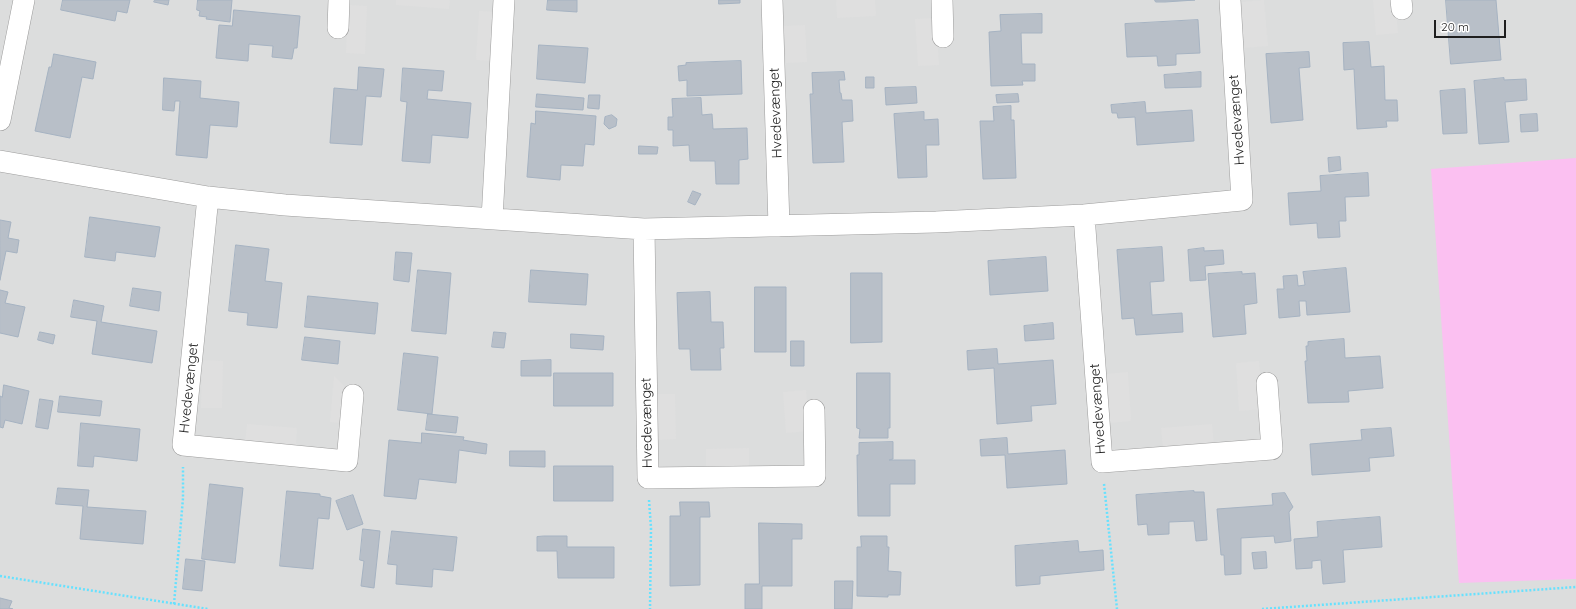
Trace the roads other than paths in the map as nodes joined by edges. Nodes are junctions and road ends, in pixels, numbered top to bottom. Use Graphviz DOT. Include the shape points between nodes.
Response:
graph roads {
  1 [pos="24,0"];
  2 [pos="339,0"];
  3 [pos="504,0"];
  4 [pos="772,0"];
  5 [pos="942,0"];
  6 [pos="1230,0"];
  7 [pos="338,28"];
  8 [pos="943,37"];
  9 [pos="0,120"];
  10 [pos="0,161"];
  11 [pos="208,197"];
  12 [pos="1084,215"];
  13 [pos="492,219"];
  14 [pos="780,226"];
  15 [pos="644,229"];
  16 [pos="1267,383"];
  17 [pos="353,395"];
  18 [pos="814,410"];
  1 -- 9 [label="street"];
  2 -- 7 [label="street"];
  3 -- 13 [label="street"];
  4 -- 14 [label="street, Hvedevænget"];
  5 -- 8 [label="street"];
  6 -- 12 [label="street, Hvedevænget" via="1242,200"];
  10 -- 11 [label="street, Hvedevænget"];
  11 -- 13 [label="street, Hvedevænget" via="285,205"];
  11 -- 17 [label="street, Hvedevænget" via="183,445 347,461"];
  12 -- 14 [label="street, Hvedevænget"];
  12 -- 16 [label="street, Hvedevænget" via="1102,462 1272,449"];
  13 -- 15 [label="street, Hvedevænget"];
  14 -- 15 [label="street, Hvedevænget"];
  15 -- 18 [label="street, Hvedevænget" via="648,478 815,476"];
}
